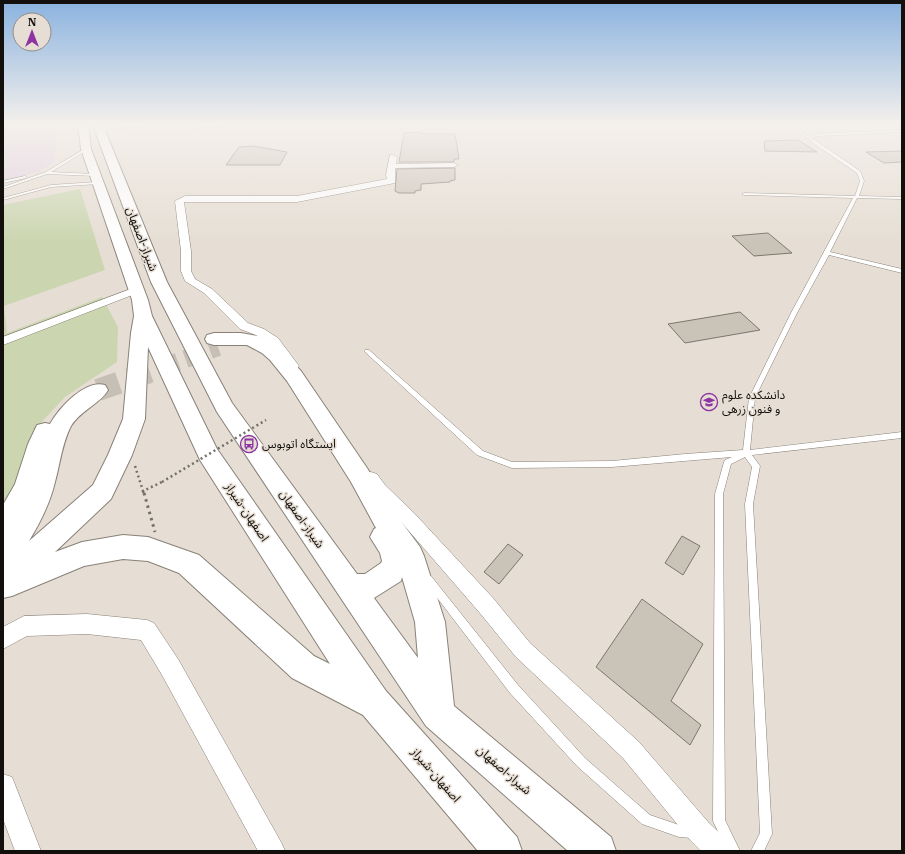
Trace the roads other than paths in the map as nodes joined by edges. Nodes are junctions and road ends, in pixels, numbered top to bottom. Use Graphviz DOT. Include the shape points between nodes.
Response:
graph roads {
  1 [pos="63,163"];
  2 [pos="91,163"];
  3 [pos="113,163"];
  4 [pos="392,163"];
  5 [pos="421,163"];
  6 [pos="846,163"];
  7 [pos="454,165"];
  8 [pos="47,173"];
  9 [pos="96,179"];
  10 [pos="3,182"];
  11 [pos="3,188"];
  12 [pos="744,194"];
  13 [pos="856,197"];
  14 [pos="902,198"];
  15 [pos="3,199"];
  16 [pos="827,253"];
  17 [pos="902,271"];
  18 [pos="136,290"];
  19 [pos="143,316"];
  20 [pos="3,341"];
  21 [pos="367,351"];
  22 [pos="902,435"];
  23 [pos="746,453"];
  24 [pos="3,528"];
  25 [pos="410,556"];
  26 [pos="3,558"];
  27 [pos="3,574"];
  28 [pos="3,584"];
  29 [pos="350,588"];
  30 [pos="3,639"];
  31 [pos="374,703"];
  32 [pos="438,714"];
  33 [pos="3,786"];
  34 [pos="700,832"];
  35 [pos="28,851"];
  36 [pos="272,851"];
  37 [pos="502,851"];
  38 [pos="598,851"];
  39 [pos="720,851"];
  40 [pos="734,851"];
  41 [pos="757,851"];
  1 -- 8 [label="lane"];
  2 -- 9 [label="highway, اصفهان-شیراز"];
  3 -- 29 [label="highway, شیراز-اصفهان" via="159,282 224,407"];
  4 -- 34 [label="street" via="392,180 297,199 179,201 186,271 191,281 219,300 244,326 274,341 379,490 408,518 523,650 632,750"];
  5 -- 7 [label="street"];
  6 -- 13 [label="lane" via="860,172 862,181"];
  8 -- 9 [label="lane"];
  8 -- 10 [label="lane"];
  8 -- 11 [label="lane"];
  9 -- 15 [label="lane" via="52,186"];
  9 -- 18 [label="highway, اصفهان-شیراز"];
  12 -- 13 [label="lane"];
  13 -- 14 [label="lane"];
  13 -- 16 [label="lane"];
  16 -- 17 [label="lane"];
  16 -- 23 [label="lane" via="752,398"];
  18 -- 19 [label="highway, اصفهان-شیراز"];
  18 -- 20 [label="street"];
  19 -- 27 [label="highway" via="134,419 102,492 41,548"];
  19 -- 31 [label="highway, اصفهان-شیراز" via="208,454"];
  21 -- 23 [label="lane" via="480,453 512,464 612,464"];
  22 -- 23 [label="lane"];
  23 -- 40 [label="lane" via="728,462 719,494 719,821"];
  23 -- 41 [label="lane" via="756,466 749,504 766,834"];
  24 -- 26 [label="highway" via="20,499 41,441 53,420 79,393 98,386 69,413 61,425 35,506"];
  25 -- 29 [label="highway" via="283,361 268,347 245,338 233,337 216,343 252,350 266,357 277,369 363,508 392,547 396,562 391,572 369,587"];
  25 -- 32 [label="highway" via="430,622"];
  25 -- 34 [label="lane" via="514,689 581,762 646,820 679,831"];
  28 -- 31 [label="highway" via="12,583 82,554 123,547 148,549 189,564 303,666"];
  29 -- 32 [label="highway, شیراز-اصفهان"];
  30 -- 36 [label="street" via="24,626 87,624 147,630 170,666"];
  31 -- 37 [label="highway, اصفهان-شیراز"];
  32 -- 38 [label="highway, شیراز-اصفهان"];
  33 -- 35 [label="street"];
  34 -- 39 [label="street"];
}
